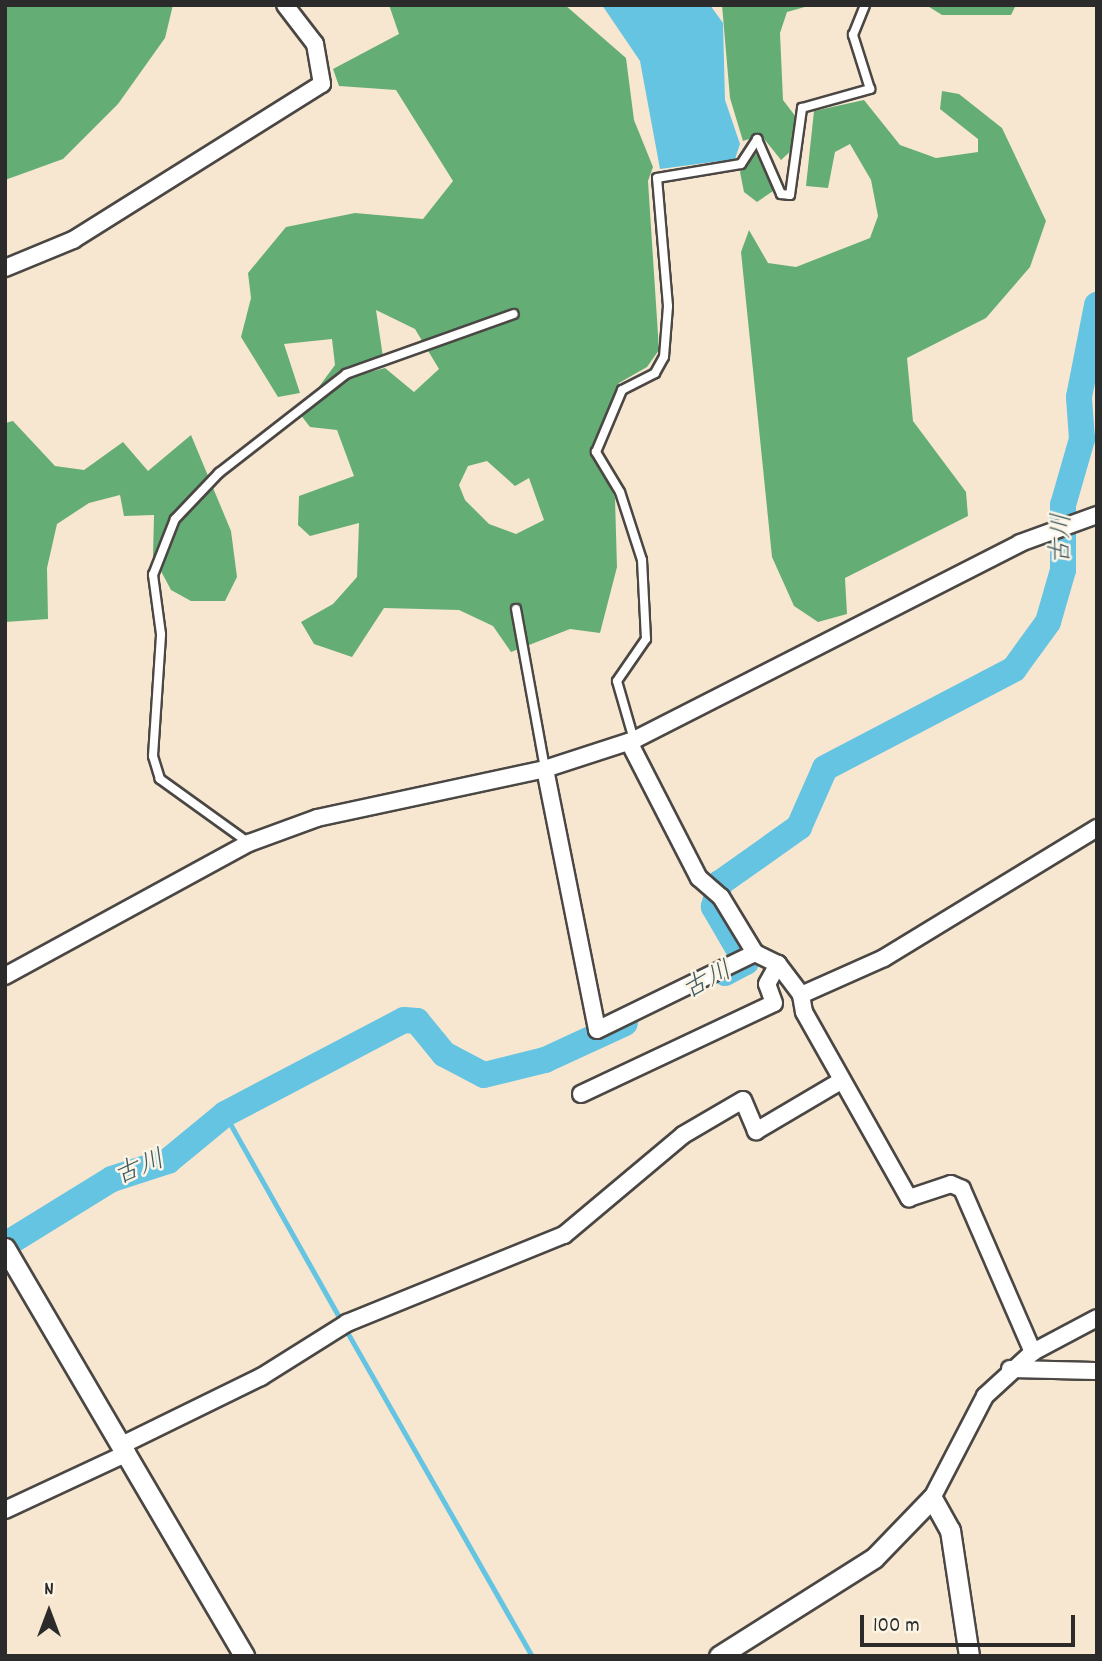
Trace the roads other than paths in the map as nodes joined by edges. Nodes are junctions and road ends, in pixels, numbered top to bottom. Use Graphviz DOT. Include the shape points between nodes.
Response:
graph roads {
  1 [pos="285,5"];
  2 [pos="865,5"];
  3 [pos="5,268"];
  4 [pos="514,314"];
  5 [pos="1097,515"];
  6 [pos="516,610"];
  7 [pos="631,741"];
  8 [pos="545,769"];
  9 [pos="1097,828"];
  10 [pos="249,843"];
  11 [pos="747,956"];
  12 [pos="778,964"];
  13 [pos="5,976"];
  14 [pos="801,995"];
  15 [pos="841,1081"];
  16 [pos="580,1094"];
  17 [pos="7,1251"];
  18 [pos="1097,1318"];
  19 [pos="1033,1353"];
  20 [pos="1010,1369"];
  21 [pos="1097,1371"];
  22 [pos="125,1449"];
  23 [pos="932,1498"];
  24 [pos="5,1510"];
  25 [pos="244,1656"];
  26 [pos="719,1656"];
  27 [pos="969,1656"];
  1 -- 3 [label="street" via="315,44 322,84 73,240"];
  2 -- 7 [label="lane" via="853,35 870,89 802,108 790,195 781,194 757,139 741,164 657,178 668,306 664,357 655,373 622,390 596,453 620,492 642,560 646,639 617,681"];
  4 -- 10 [label="lane" via="346,374 219,472 175,519 153,575 161,634 153,757 160,779"];
  5 -- 7 [label="street" via="1062,526"];
  6 -- 8 [label="lane"];
  7 -- 8 [label="street"];
  7 -- 11 [label="street" via="682,852 716,892"];
  8 -- 10 [label="street" via="317,818"];
  8 -- 11 [label="street" via="597,1030"];
  9 -- 14 [label="street" via="884,958"];
  10 -- 13 [label="street"];
  11 -- 12 [label="street"];
  12 -- 14 [label="street"];
  12 -- 16 [label="street" via="767,984 774,1003"];
  14 -- 15 [label="street"];
  15 -- 19 [label="street" via="909,1198 951,1184 962,1189"];
  15 -- 22 [label="street" via="756,1131 743,1100 683,1135 564,1235 347,1323 261,1377"];
  17 -- 22 [label="street"];
  18 -- 19 [label="street"];
  19 -- 20 [label="street"];
  20 -- 21 [label="street"];
  20 -- 23 [label="street" via="975,1408"];
  22 -- 24 [label="street"];
  22 -- 25 [label="street"];
  23 -- 26 [label="street" via="874,1558"];
  23 -- 27 [label="street" via="950,1531"];
}
